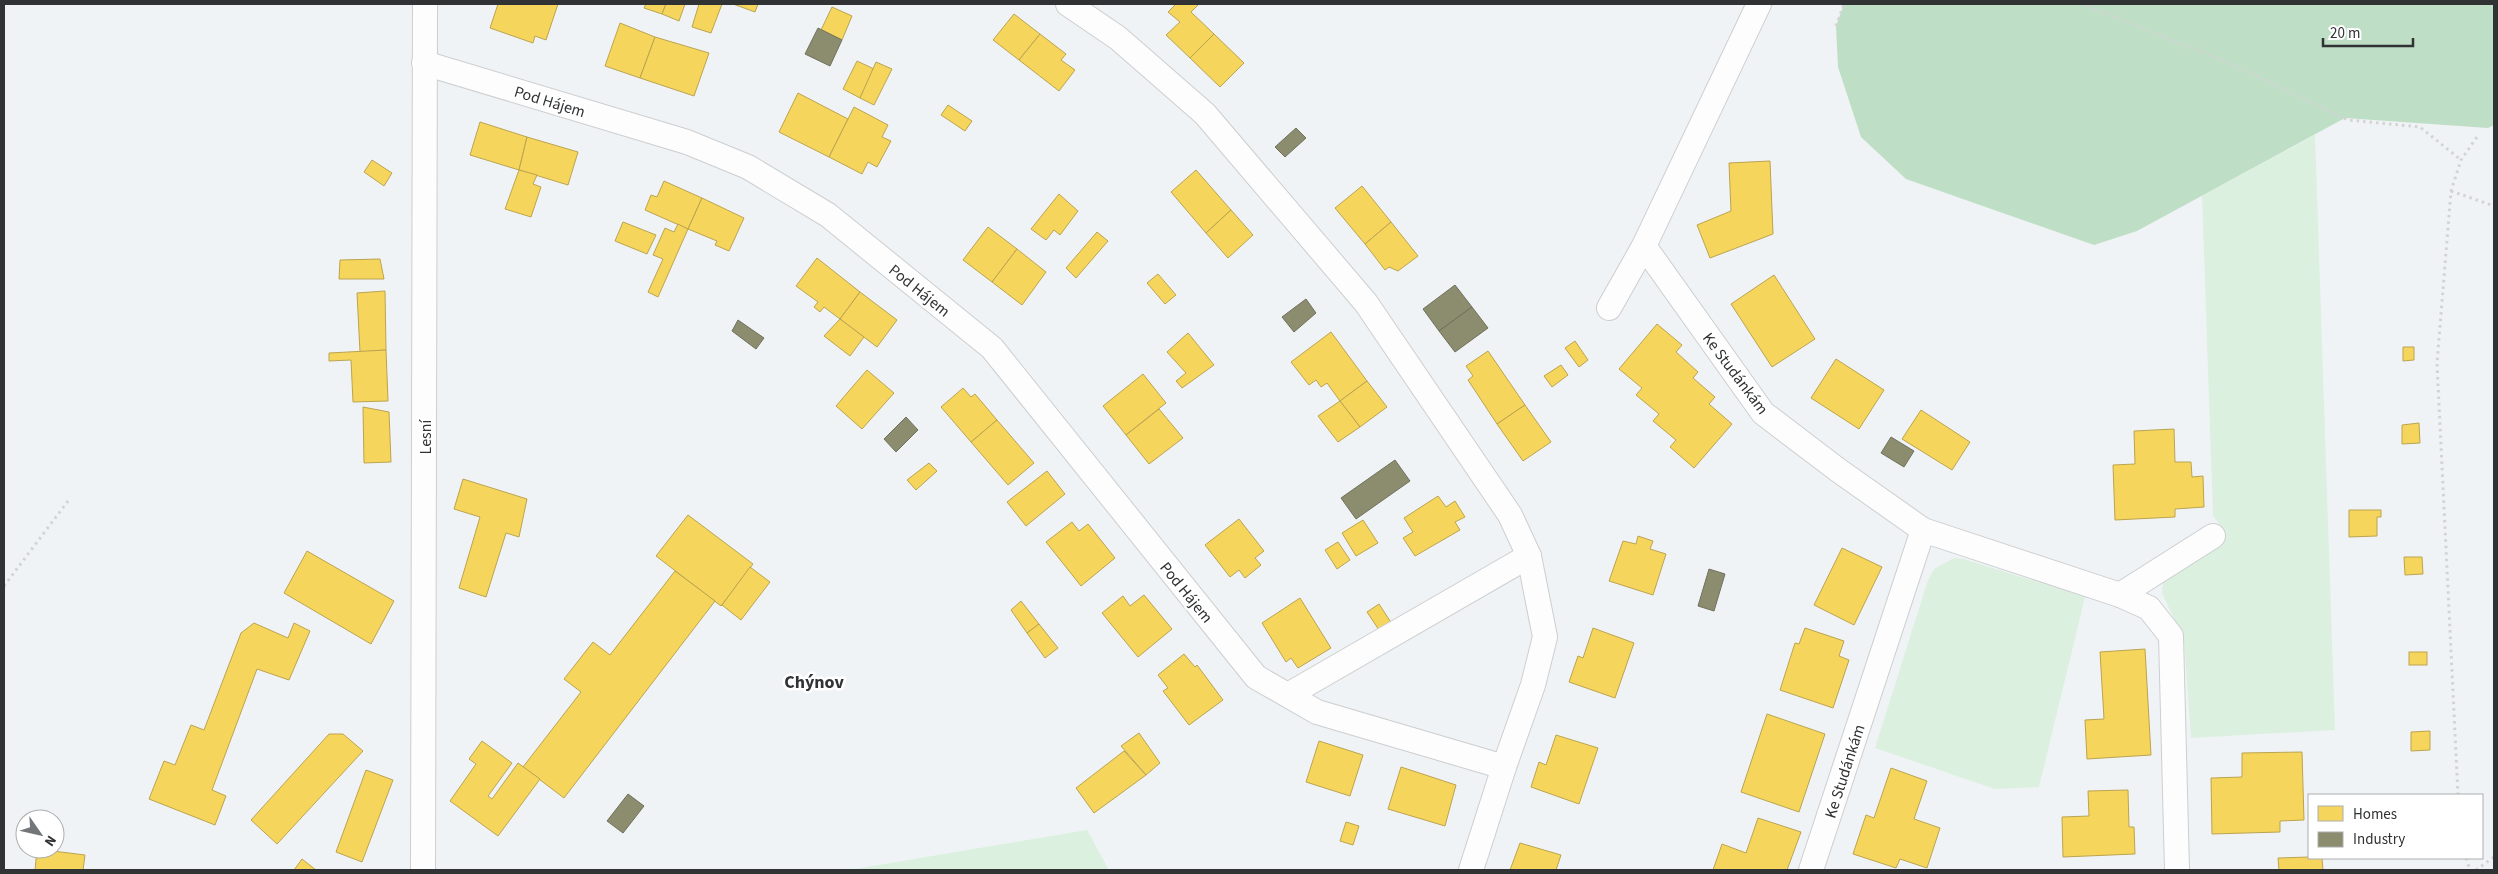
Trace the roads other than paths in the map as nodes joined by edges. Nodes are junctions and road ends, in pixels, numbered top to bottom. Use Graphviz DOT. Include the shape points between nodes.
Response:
graph roads {
  1 [pos="425,4"];
  2 [pos="1068,4"];
  3 [pos="1758,4"];
  4 [pos="424,63"];
  5 [pos="1644,246"];
  6 [pos="1609,308"];
  7 [pos="1923,530"];
  8 [pos="2213,536"];
  9 [pos="1530,556"];
  10 [pos="2120,595"];
  11 [pos="1288,695"];
  12 [pos="1504,767"];
  13 [pos="423,870"];
  14 [pos="1471,870"];
  15 [pos="1811,870"];
  16 [pos="2177,870"];
  1 -- 4 [label="street, Lesní"];
  2 -- 9 [label="street" via="1118,38 1206,114 1366,303 1510,515"];
  3 -- 5 [label="street"];
  4 -- 11 [label="street, Pod Hájem" via="687,142 748,167 828,216 992,348 1256,677"];
  4 -- 13 [label="street, Lesní"];
  5 -- 6 [label="street"];
  5 -- 7 [label="street, Ke Studánkám" via="1763,413"];
  7 -- 10 [label="street, Ke Studánkám"];
  7 -- 15 [label="street, Ke Studánkám"];
  8 -- 10 [label="street"];
  9 -- 11 [label="street"];
  9 -- 12 [label="street" via="1545,637 1533,685"];
  10 -- 16 [label="street, Ke Studánkám" via="2149,608 2170,636"];
  11 -- 12 [label="street, Pod Hájem" via="1317,712"];
  12 -- 14 [label="street"];
}
